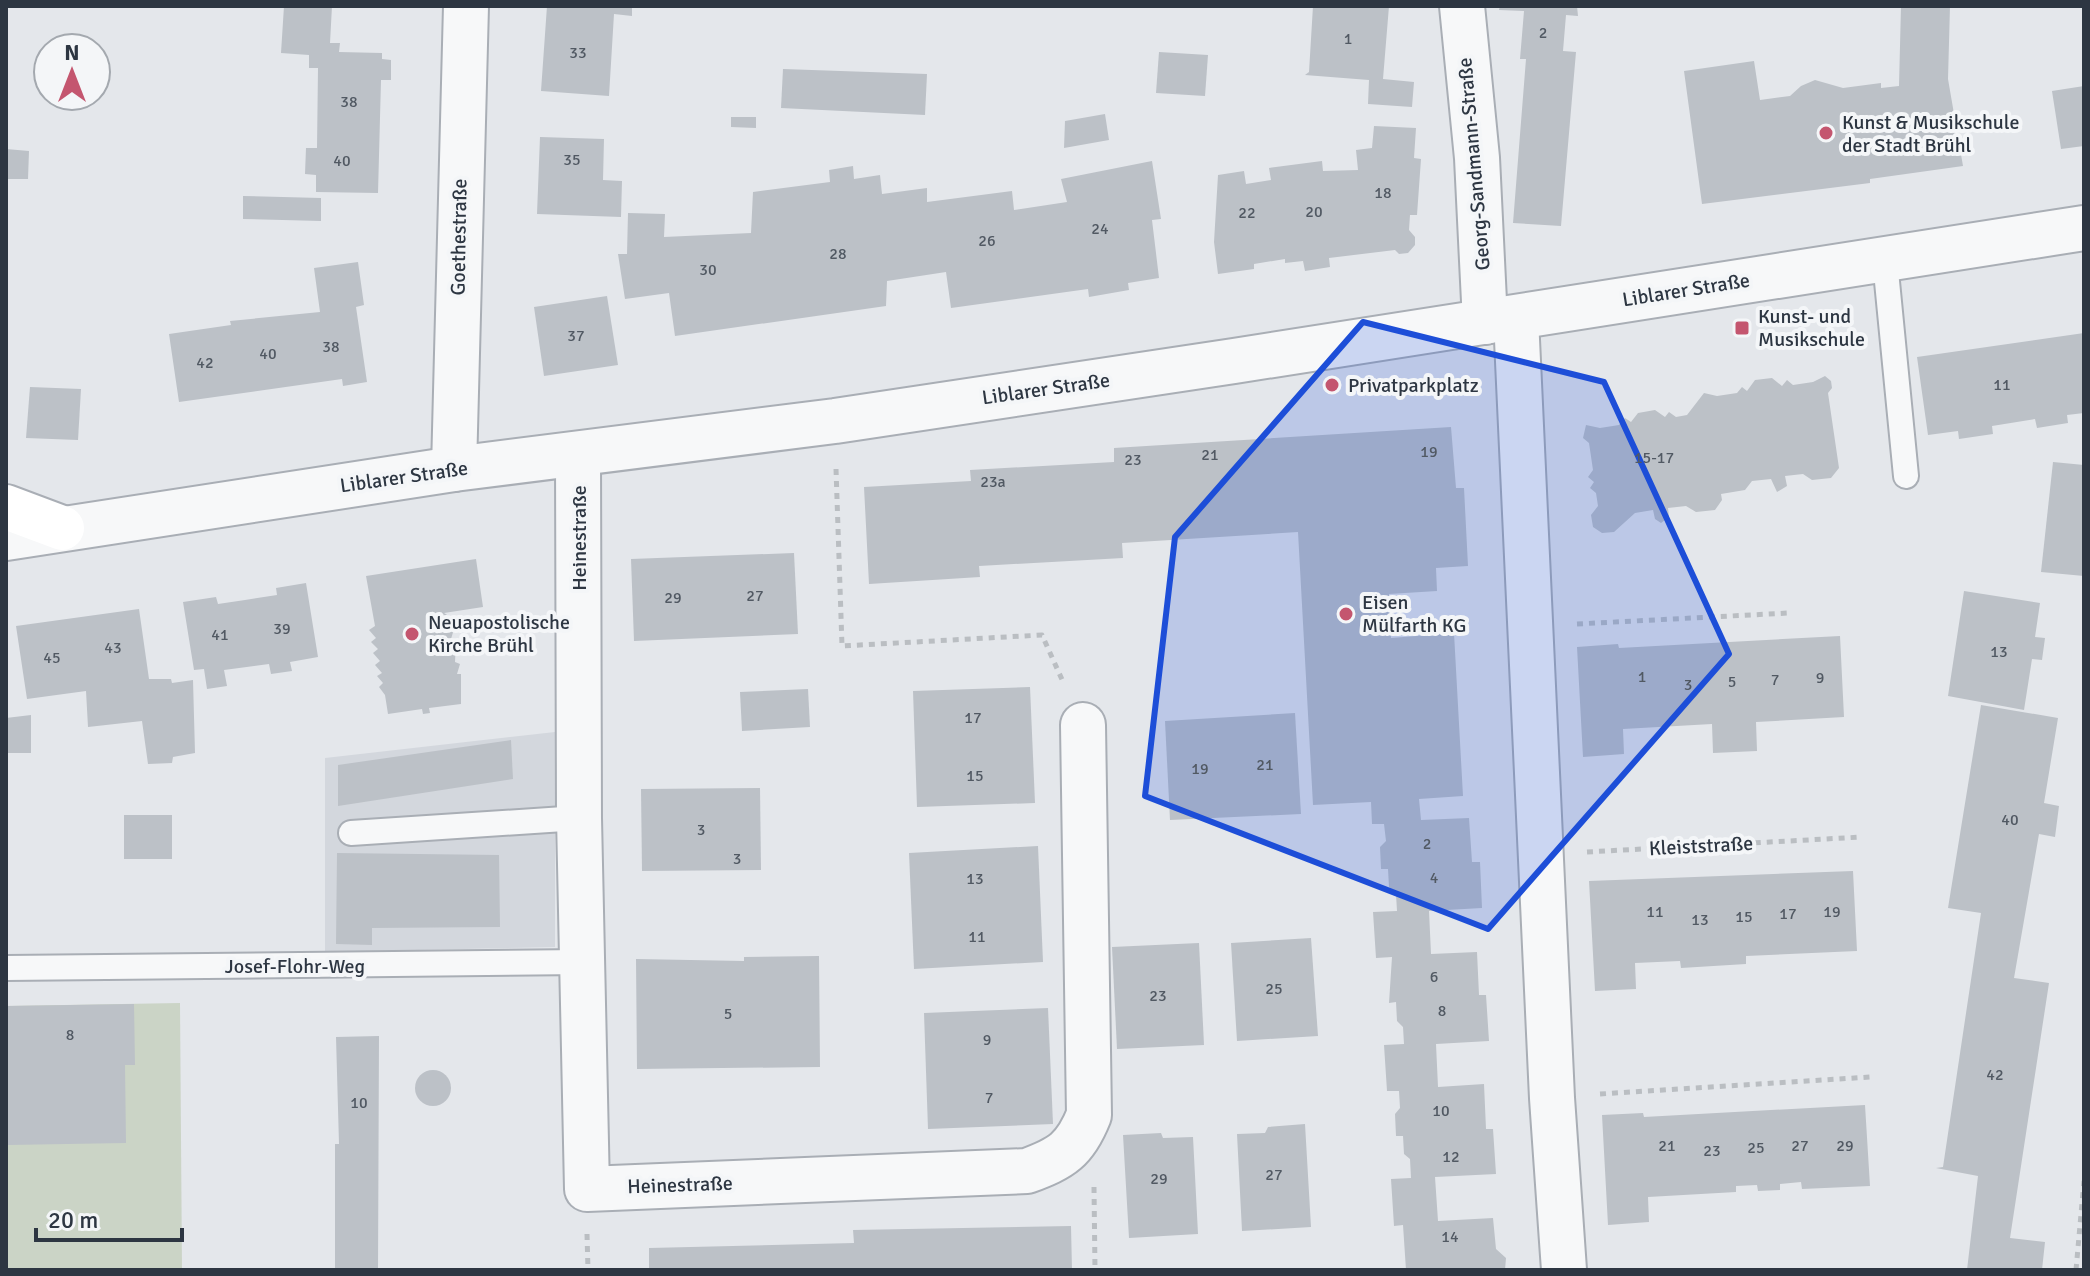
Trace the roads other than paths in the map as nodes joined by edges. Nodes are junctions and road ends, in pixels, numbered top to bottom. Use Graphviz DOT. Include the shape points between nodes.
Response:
graph roads {
  1 [pos="466,6"];
  2 [pos="1462,6"];
  3 [pos="2084,228"];
  4 [pos="1885,261"];
  5 [pos="1500,320"];
  6 [pos="578,456"];
  7 [pos="454,469"];
  8 [pos="1906,476"];
  9 [pos="6,507"];
  10 [pos="62,528"];
  11 [pos="6,538"];
  12 [pos="1083,725"];
  13 [pos="579,818"];
  14 [pos="351,833"];
  15 [pos="584,962"];
  16 [pos="6,968"];
  17 [pos="1564,1270"];
  1 -- 7 [label="street, Goethestraße"];
  2 -- 5 [label="street, Georg-Sandmann-Straße"];
  3 -- 4 [label="street, Liblarer Straße"];
  4 -- 5 [label="street, Liblarer Straße"];
  4 -- 8 [label="lane"];
  5 -- 6 [label="street, Liblarer Straße"];
  5 -- 17 [label="street" via="1528,627"];
  6 -- 7 [label="street, Liblarer Straße"];
  6 -- 13 [label="street, Heinestraße"];
  7 -- 10 [label="street, Liblarer Straße"];
  9 -- 10 [label="main road"];
  10 -- 11 [label="street, Liblarer Straße"];
  12 -- 15 [label="street, Heinestraße" via="1091,1074 1087,1121 1080,1139 1058,1159 1027,1171 587,1189"];
  13 -- 14 [label="lane"];
  13 -- 15 [label="street, Heinestraße"];
  15 -- 16 [label="lane, Josef-Flohr-Weg"];
}
